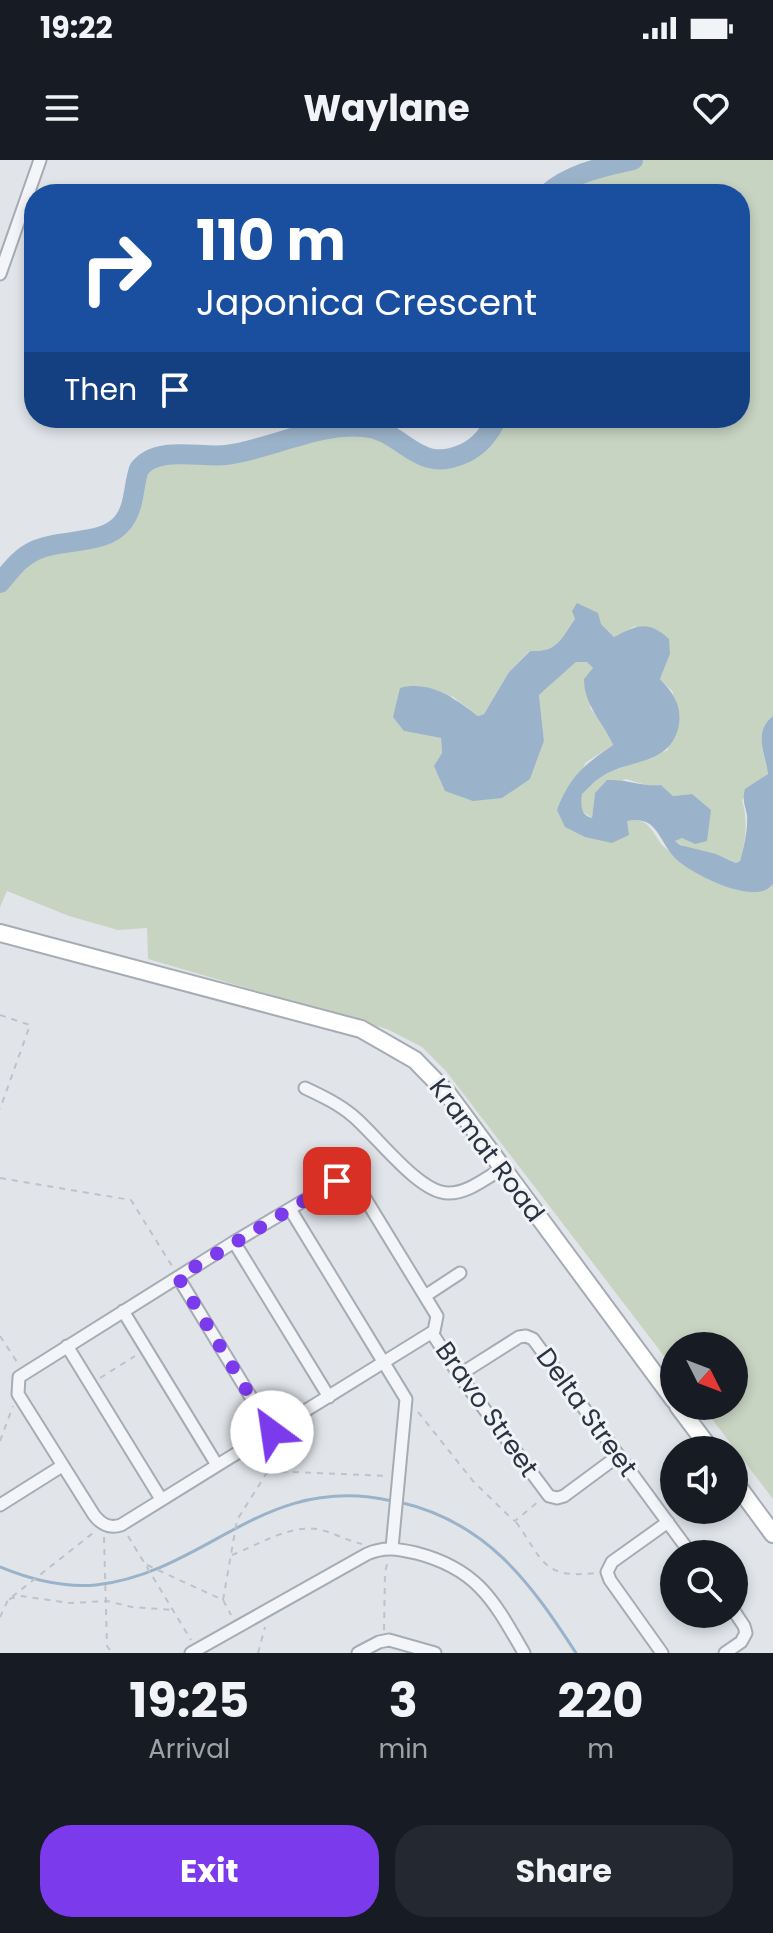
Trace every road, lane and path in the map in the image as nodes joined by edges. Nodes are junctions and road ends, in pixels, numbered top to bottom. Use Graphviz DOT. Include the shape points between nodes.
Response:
graph roads {
  1 [pos="40,160"];
  2 [pos="32,184"];
  3 [pos="24,206"];
  4 [pos="0,274"];
  5 [pos="0,933"];
  6 [pos="0,1015"];
  7 [pos="305,1088"];
  8 [pos="0,1109"];
  9 [pos="503,1168"];
  10 [pos="0,1178"];
  11 [pos="290,1209"];
  12 [pos="234,1242"];
  13 [pos="460,1273"];
  14 [pos="178,1277"];
  15 [pos="425,1296"];
  16 [pos="123,1311"];
  17 [pos="432,1333"];
  18 [pos="0,1336"];
  19 [pos="67,1346"];
  20 [pos="146,1349"];
  21 [pos="385,1362"];
  22 [pos="23,1372"];
  23 [pos="459,1375"];
  24 [pos="660,1381"];
  25 [pos="90,1384"];
  26 [pos="18,1394"];
  27 [pos="329,1397"];
  28 [pos="406,1399"];
  29 [pos="272,1432"];
  30 [pos="0,1441"];
  31 [pos="251,1445"];
  32 [pos="618,1456"];
  33 [pos="217,1465"];
  34 [pos="62,1466"];
  35 [pos="268,1471"];
  36 [pos="398,1481"];
  37 [pos="548,1494"];
  38 [pos="161,1499"];
  39 [pos="748,1500"];
  40 [pos="0,1505"];
  41 [pos="660,1511"];
  42 [pos="515,1521"];
  43 [pos="103,1524"];
  44 [pos="665,1524"];
  45 [pos="121,1525"];
  46 [pos="773,1534"];
  47 [pos="386,1548"];
  48 [pos="231,1555"];
  49 [pos="147,1565"];
  50 [pos="607,1572"];
  51 [pos="8,1600"];
  52 [pos="223,1600"];
  53 [pos="107,1601"];
  54 [pos="173,1610"];
  55 [pos="259,1615"];
  56 [pos="0,1617"];
  57 [pos="238,1627"];
  58 [pos="745,1628"];
  59 [pos="384,1640"];
  60 [pos="195,1652"];
  61 [pos="112,1653"];
  62 [pos="258,1653"];
  63 [pos="359,1653"];
  64 [pos="435,1653"];
  65 [pos="524,1653"];
  66 [pos="662,1653"];
  67 [pos="725,1653"];
  1 -- 2 [label="street"];
  3 -- 4 [label="street"];
  5 -- 9 [label="street, Kramat Road" via="361,1029 433,1077"];
  6 -- 8 [label="path" via="30,1025"];
  7 -- 9 [label="street" via="350,1113 439,1192 468,1189"];
  9 -- 24 [label="street, Kramat Road"];
  10 -- 14 [label="path" via="131,1200"];
  11 -- 12 [label="street"];
  11 -- 15 [label="street" via="340,1180 352,1181"];
  11 -- 21 [label="street"];
  12 -- 14 [label="street"];
  12 -- 27 [label="street"];
  13 -- 15 [label="street"];
  14 -- 16 [label="street"];
  14 -- 29 [label="street"];
  15 -- 17 [label="street" via="437,1319"];
  16 -- 19 [label="street"];
  16 -- 20 [label="street"];
  17 -- 21 [label="street"];
  17 -- 23 [label="street, Bravo Street"];
  18 -- 22 [label="path"];
  19 -- 22 [label="street"];
  19 -- 25 [label="street"];
  20 -- 25 [label="path"];
  20 -- 33 [label="street"];
  21 -- 27 [label="street"];
  21 -- 28 [label="street"];
  22 -- 26 [label="street"];
  23 -- 32 [label="street, Delta Street" via="519,1337 530,1337"];
  23 -- 37 [label="street, Bravo Street"];
  25 -- 38 [label="street"];
  26 -- 30 [label="path"];
  26 -- 34 [label="street"];
  27 -- 29 [label="street"];
  28 -- 36 [label="street"];
  28 -- 42 [label="path" via="473,1481"];
  29 -- 31 [label="street"];
  31 -- 33 [label="street"];
  31 -- 35 [label="path"];
  32 -- 37 [label="street, Bravo Street" via="562,1497"];
  32 -- 41 [label="street, Delta Street"];
  33 -- 38 [label="street"];
  34 -- 40 [label="street"];
  34 -- 43 [label="street"];
  35 -- 36 [label="path"];
  35 -- 48 [label="path" via="237,1520"];
  36 -- 47 [label="street"];
  37 -- 42 [label="path"];
  38 -- 45 [label="street"];
  39 -- 46 [label="street"];
  42 -- 50 [label="path" via="549,1568 560,1574"];
  43 -- 45 [label="street"];
  43 -- 51 [label="path"];
  43 -- 53 [label="path"];
  44 -- 50 [label="street" via="612,1562"];
  45 -- 49 [label="path"];
  47 -- 48 [label="path" via="343,1540 323,1530 294,1530"];
  47 -- 55 [label="street"];
  47 -- 59 [label="path"];
  47 -- 65 [label="street" via="442,1562 474,1580 495,1602"];
  48 -- 52 [label="path"];
  49 -- 52 [label="path"];
  49 -- 54 [label="path"];
  50 -- 66 [label="street"];
  51 -- 53 [label="path" via="21,1596 70,1603"];
  51 -- 56 [label="path"];
  52 -- 57 [label="path"];
  53 -- 54 [label="path"];
  53 -- 61 [label="path" via="107,1646"];
  54 -- 60 [label="path"];
  55 -- 57 [label="street"];
  55 -- 62 [label="path" via="265,1628"];
  57 -- 60 [label="street"];
  58 -- 67 [label="street" via="743,1640"];
  59 -- 63 [label="street"];
  59 -- 64 [label="street"];
}
